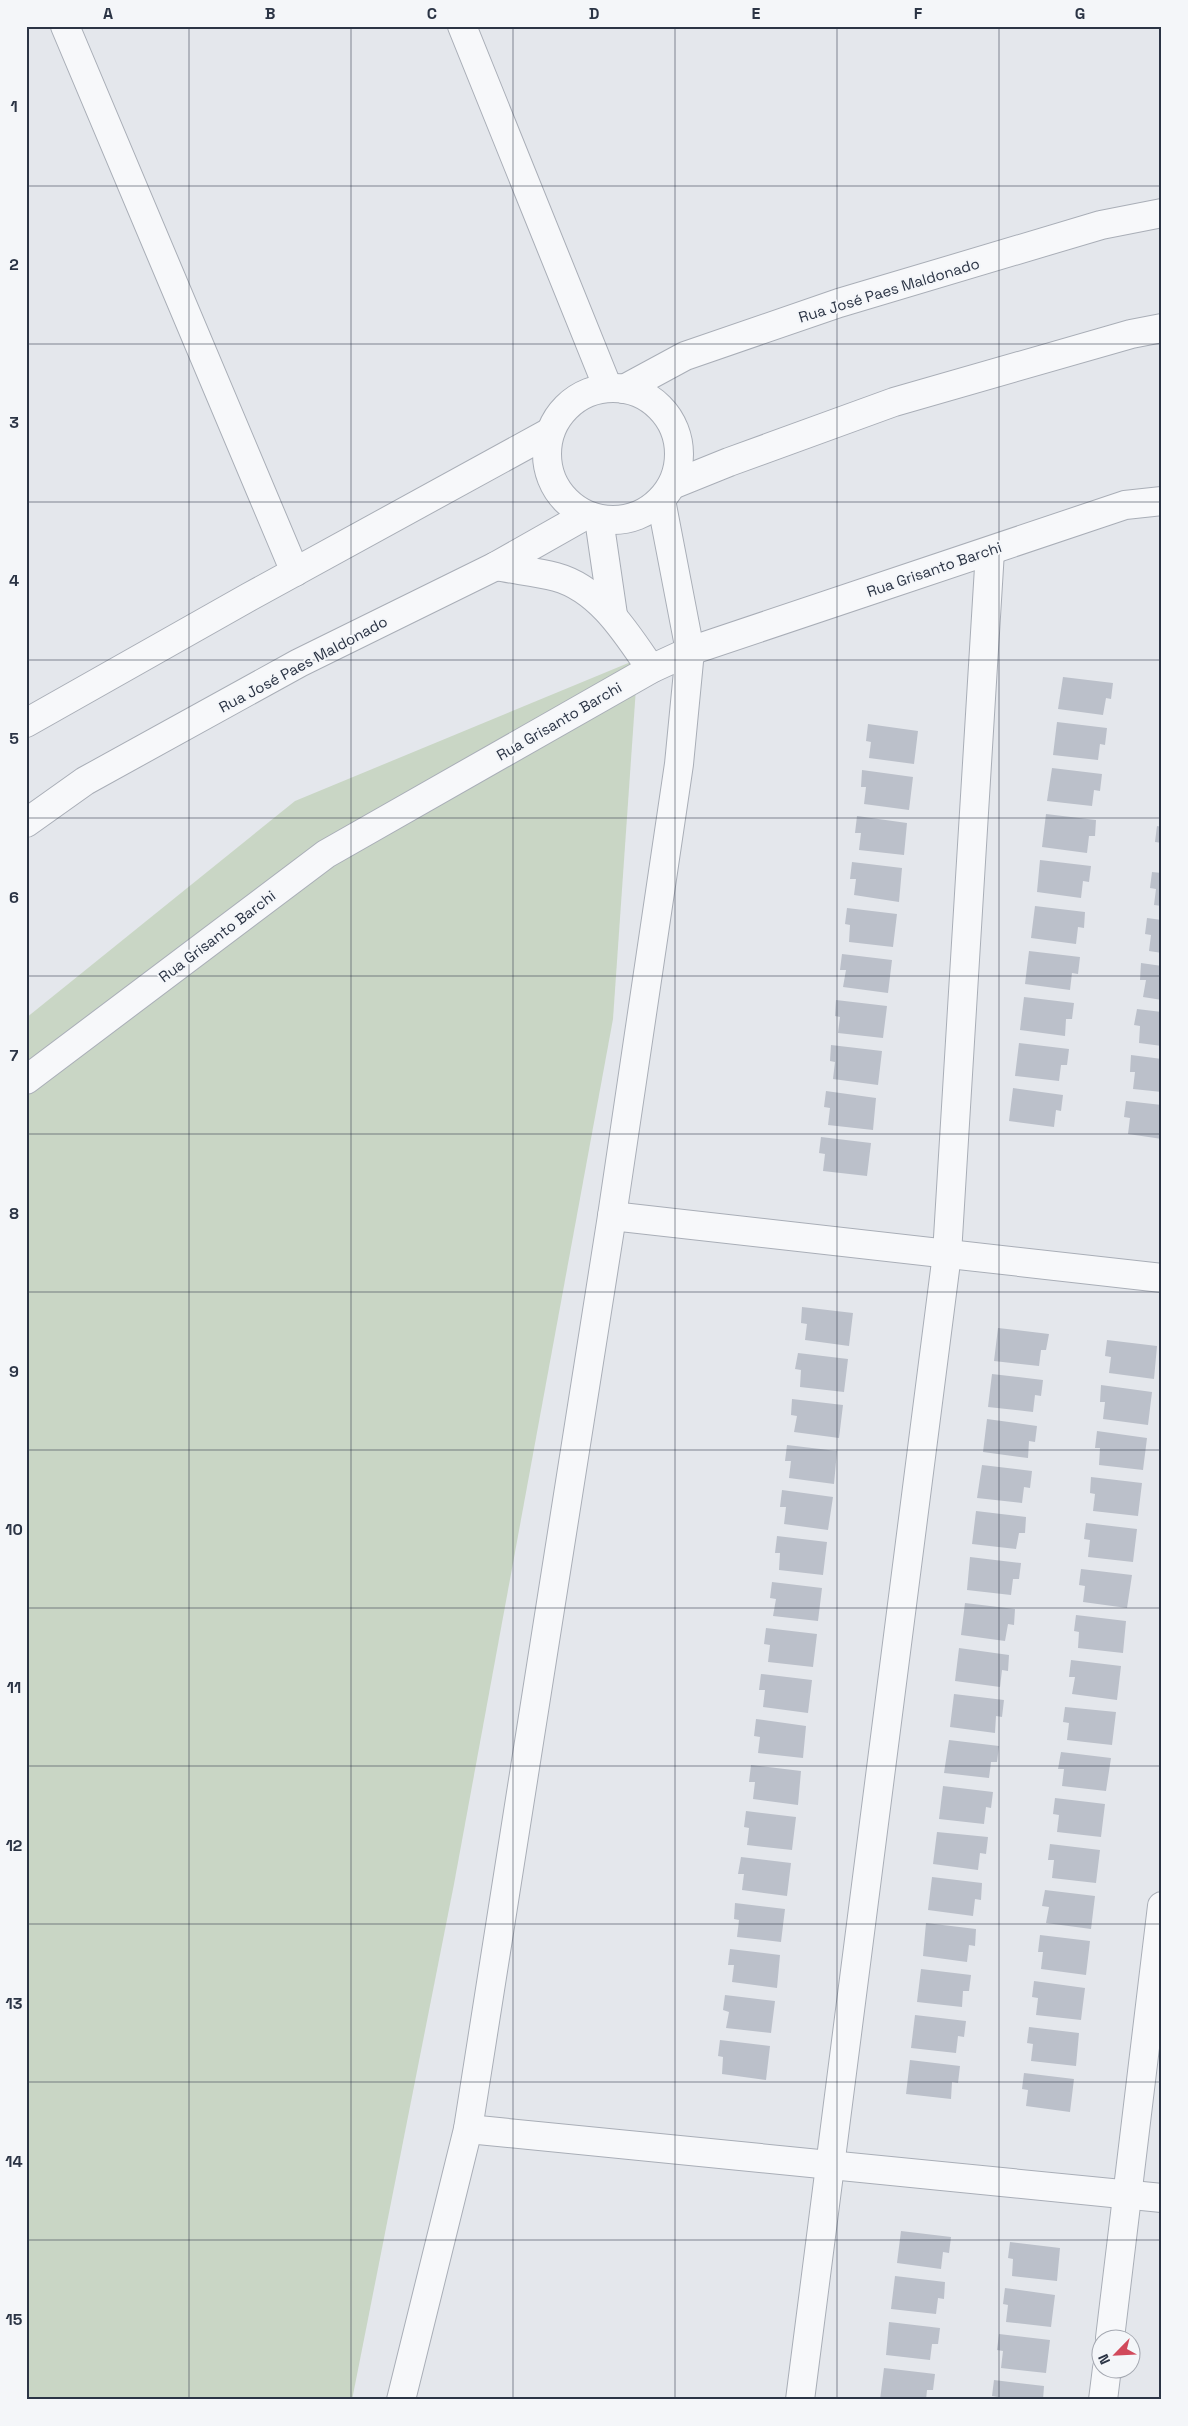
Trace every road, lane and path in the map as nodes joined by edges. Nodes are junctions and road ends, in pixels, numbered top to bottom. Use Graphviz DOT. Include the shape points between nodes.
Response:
graph roads {
  1 [pos="65,26"];
  2 [pos="462,26"];
  3 [pos="1162,213"];
  4 [pos="1162,328"];
  5 [pos="616,388"];
  6 [pos="550,432"];
  7 [pos="666,493"];
  8 [pos="1162,501"];
  9 [pos="592,517"];
  10 [pos="990,551"];
  11 [pos="496,566"];
  12 [pos="295,572"];
  13 [pos="613,615"];
  14 [pos="690,651"];
  15 [pos="651,669"];
  16 [pos="26,723"];
  17 [pos="26,824"];
  18 [pos="26,1080"];
  19 [pos="612,1216"];
  20 [pos="947,1254"];
  21 [pos="1162,1278"];
  22 [pos="1162,1906"];
  23 [pos="468,2129"];
  24 [pos="830,2165"];
  25 [pos="1127,2195"];
  26 [pos="1162,2198"];
  27 [pos="1111,2328"];
  28 [pos="1105,2378"];
  29 [pos="401,2400"];
  30 [pos="800,2400"];
  31 [pos="1103,2400"];
  1 -- 12 [label="street"];
  2 -- 5 [label="street"];
  3 -- 5 [label="street, Rua José Paes Maldonado" via="1100,225 839,303 685,356"];
  4 -- 7 [label="street, Rua José Paes Maldonado" via="894,402 729,462"];
  5 -- 6 [label="street, Rua José Paes Maldonado" via="592,391 574,400 559,414"];
  5 -- 7 [label="street" via="640,393 655,402 674,429 679,447 678,467"];
  6 -- 9 [label="street, Rua José Paes Maldonado" via="546,452 548,472 570,505"];
  6 -- 12 [label="street"];
  7 -- 9 [label="street, Rua José Paes Maldonado" via="646,512 627,519"];
  7 -- 14 [label="street"];
  8 -- 10 [label="street, Rua Grisanto Barchi" via="1126,505"];
  9 -- 11 [label="street, Rua José Paes Maldonado"];
  9 -- 13 [label="street"];
  10 -- 14 [label="street, Rua Grisanto Barchi"];
  10 -- 20 [label="street"];
  11 -- 13 [label="street" via="558,577 589,594"];
  11 -- 17 [label="street, Rua José Paes Maldonado" via="299,663 85,782"];
  12 -- 16 [label="street"];
  13 -- 15 [label="street"];
  14 -- 15 [label="street, Rua Grisanto Barchi"];
  14 -- 19 [label="street" via="679,764"];
  15 -- 18 [label="street, Rua Grisanto Barchi" via="326,854"];
  19 -- 20 [label="street"];
  19 -- 23 [label="street"];
  20 -- 21 [label="street"];
  20 -- 24 [label="street"];
  22 -- 25 [label="street"];
  23 -- 24 [label="street"];
  23 -- 29 [label="street"];
  24 -- 25 [label="street"];
  24 -- 30 [label="street"];
  25 -- 26 [label="street"];
  25 -- 27 [label="street"];
  28 -- 31 [label="street"];
}
